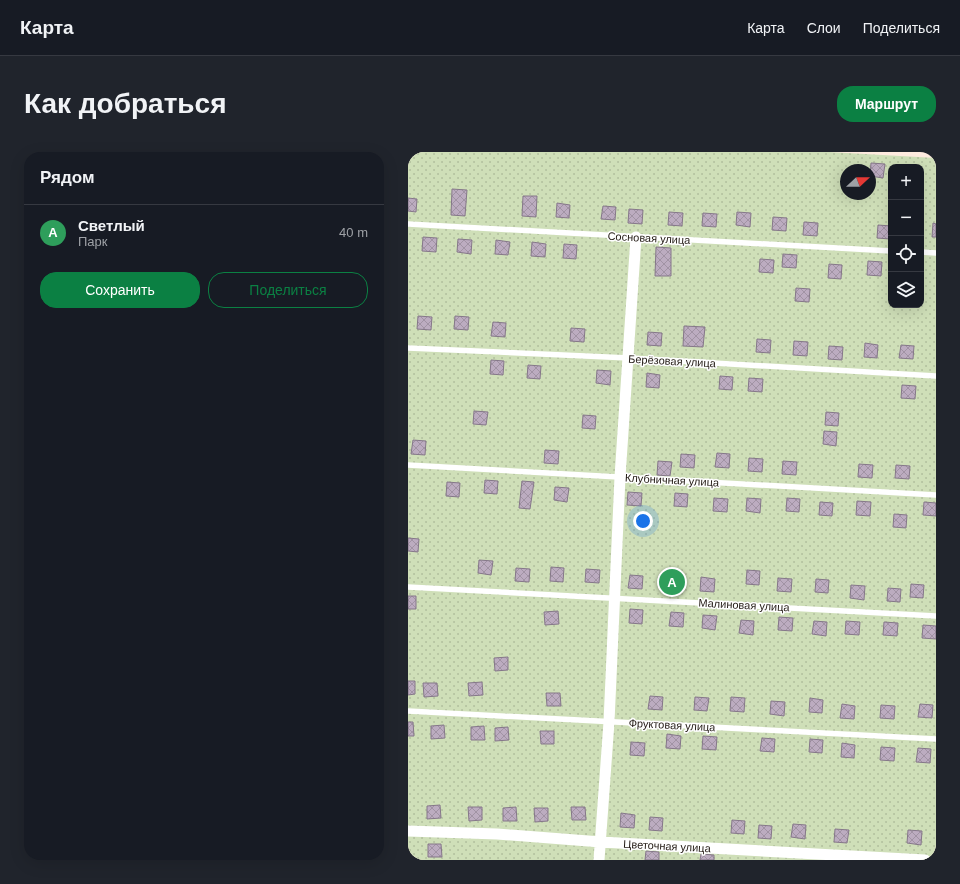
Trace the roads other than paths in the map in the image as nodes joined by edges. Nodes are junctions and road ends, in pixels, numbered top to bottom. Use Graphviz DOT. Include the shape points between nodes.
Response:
graph roads {
  1 [pos="408,224"];
  2 [pos="636,237"];
  3 [pos="888,251"];
  4 [pos="924,252"];
  5 [pos="936,253"];
  6 [pos="408,348"];
  7 [pos="629,358"];
  8 [pos="936,376"];
  9 [pos="408,465"];
  10 [pos="620,478"];
  11 [pos="936,495"];
  12 [pos="408,587"];
  13 [pos="614,598"];
  14 [pos="936,616"];
  15 [pos="408,711"];
  16 [pos="609,722"];
  17 [pos="936,739"];
  18 [pos="408,831"];
  19 [pos="601,842"];
  20 [pos="599,860"];
  21 [pos="925,860"];
  1 -- 2 [label="lane, Сосновая улица"];
  2 -- 3 [label="lane, Сосновая улица"];
  2 -- 7 [label="street"];
  4 -- 5 [label="lane"];
  6 -- 7 [label="lane, Берёзовая улица"];
  7 -- 8 [label="lane, Берёзовая улица"];
  7 -- 10 [label="street"];
  9 -- 10 [label="lane, Клубничная улица"];
  10 -- 11 [label="lane, Клубничная улица"];
  10 -- 13 [label="street"];
  12 -- 13 [label="lane, Малиновая улица"];
  13 -- 14 [label="lane, Малиновая улица"];
  13 -- 16 [label="street"];
  15 -- 16 [label="lane, Фруктовая улица"];
  16 -- 17 [label="lane, Фруктовая улица"];
  16 -- 19 [label="street"];
  18 -- 19 [label="street, Цветочная улица" via="498,834"];
  19 -- 20 [label="street"];
  19 -- 21 [label="street, Цветочная улица"];
}
